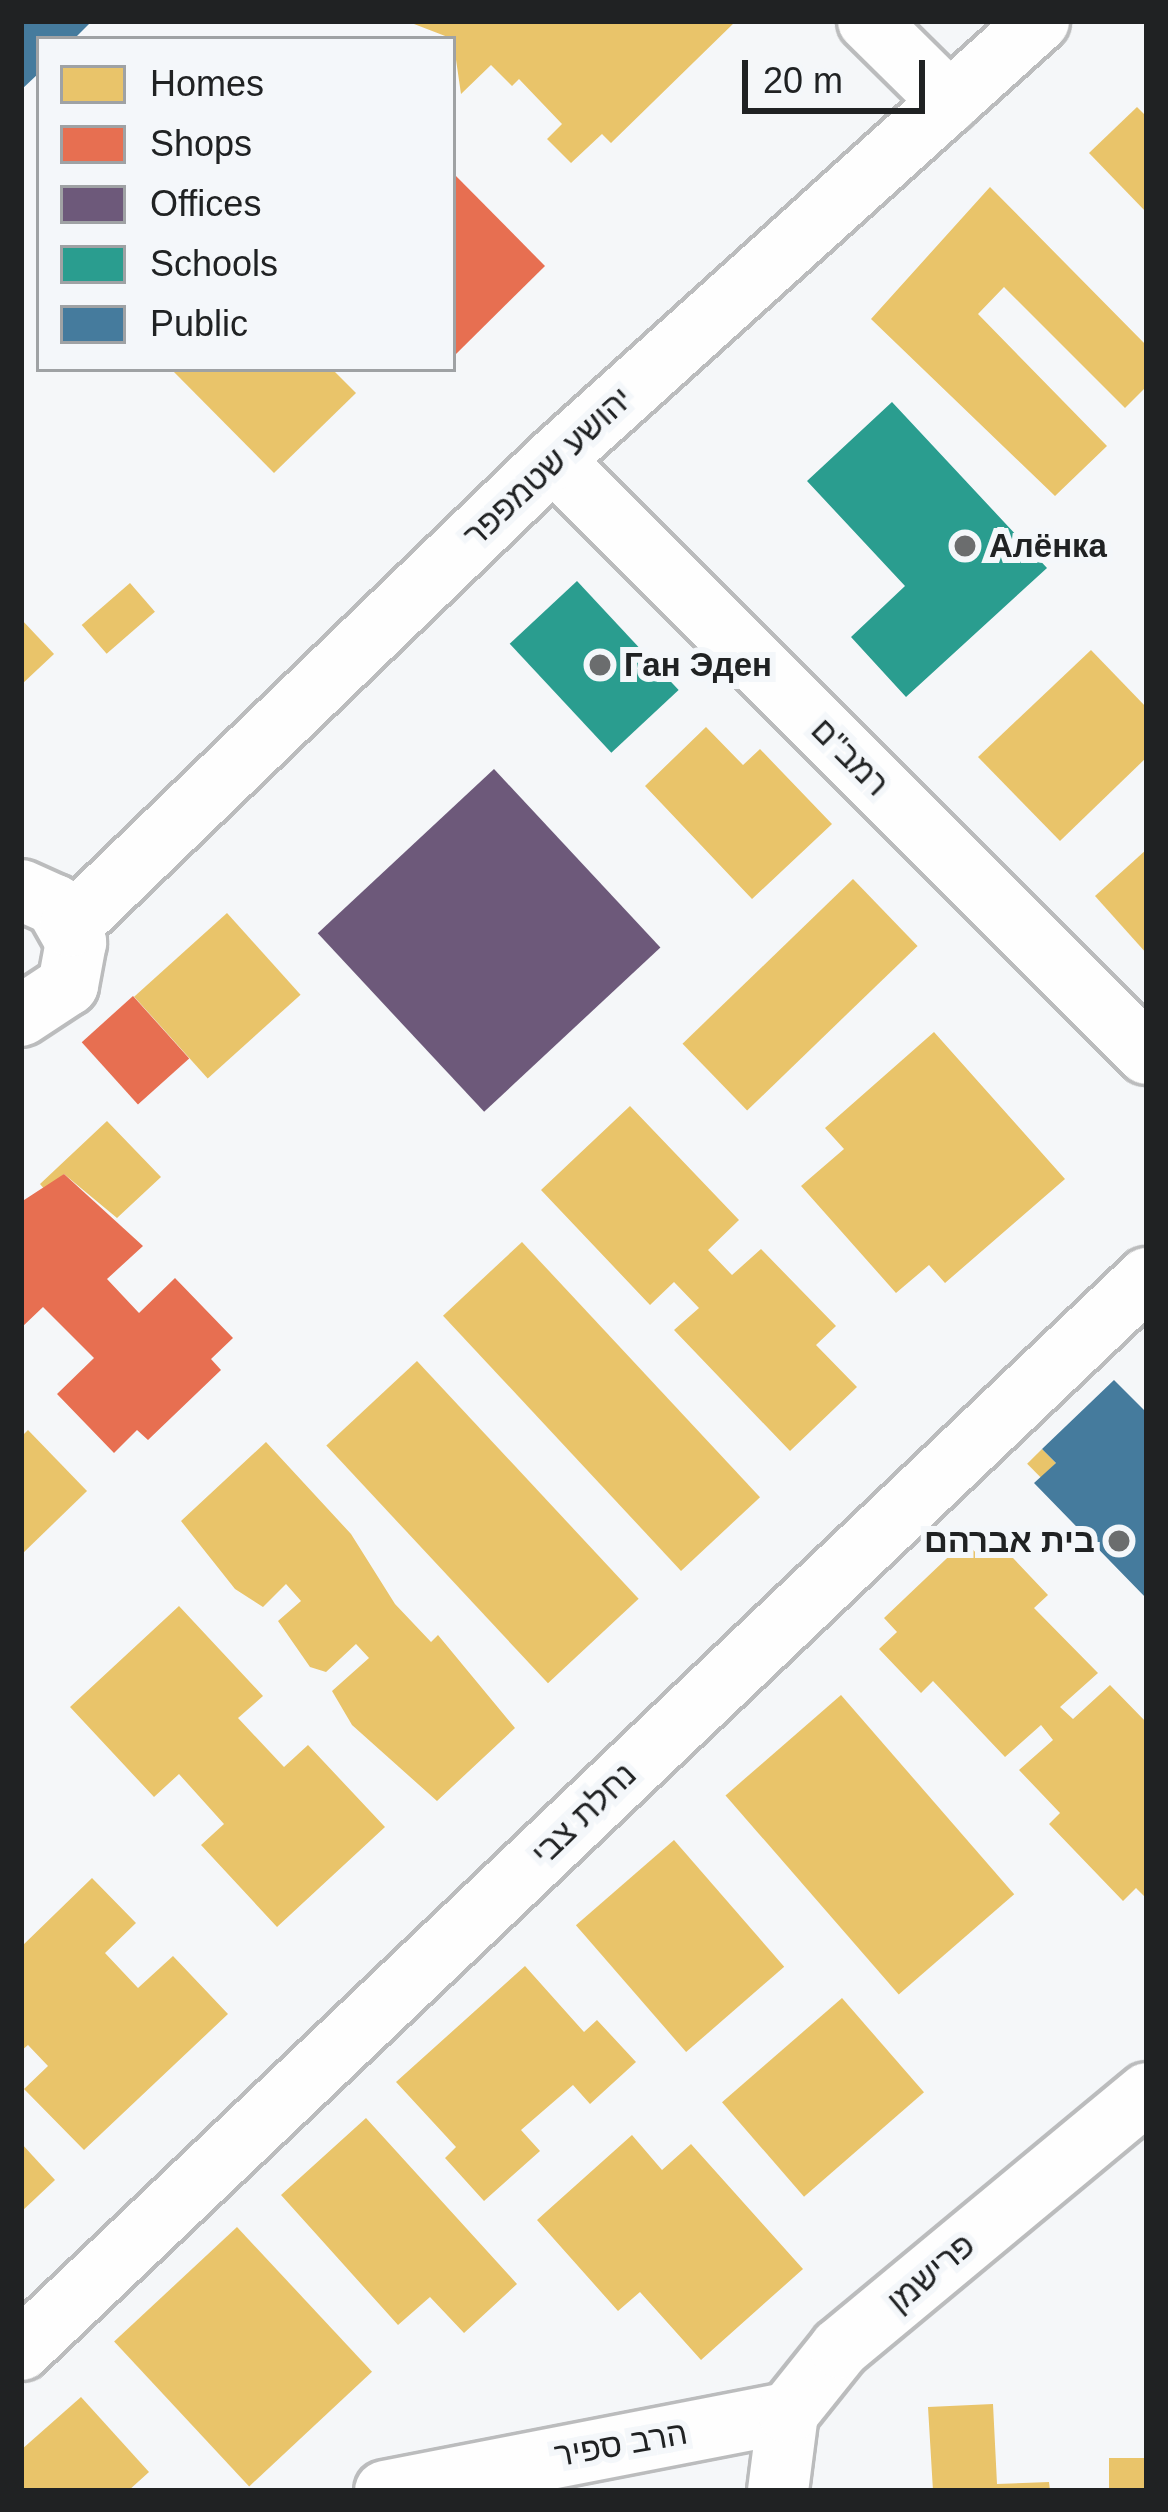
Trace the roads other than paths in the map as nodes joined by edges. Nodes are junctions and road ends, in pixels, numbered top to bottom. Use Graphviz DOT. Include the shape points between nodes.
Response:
graph roads {
  1 [pos="868,21"];
  2 [pos="1039,21"];
  3 [pos="950,102"];
  4 [pos="553,460"];
  5 [pos="21,890"];
  6 [pos="70,926"];
  7 [pos="21,1016"];
  8 [pos="1147,1054"];
  9 [pos="1147,1278"];
  10 [pos="1147,2093"];
  11 [pos="21,2350"];
  12 [pos="788,2413"];
  13 [pos="385,2491"];
  14 [pos="778,2491"];
  1 -- 3 [label="street"];
  2 -- 3 [label="street, יהושע שטמפפר"];
  3 -- 4 [label="street, יהושע שטמפפר"];
  4 -- 6 [label="street, יהושע שטמפפר"];
  4 -- 8 [label="street, רמב\"ם"];
  5 -- 6 [label="street" via="55,905"];
  6 -- 7 [label="street" via="68,985"];
  9 -- 11 [label="street, נחלת צבי"];
  10 -- 12 [label="street, פרישמן" via="840,2348"];
  12 -- 13 [label="street, הרב ספיר"];
  12 -- 14 [label="street"];
}
